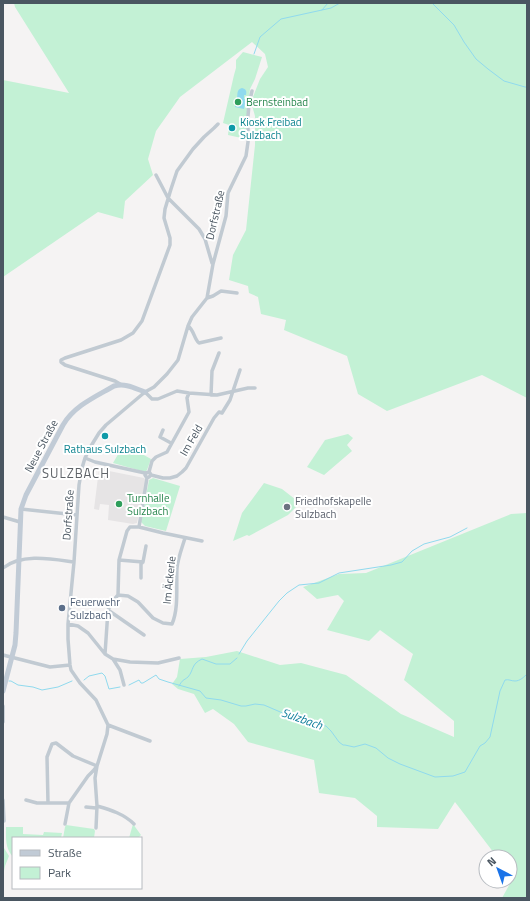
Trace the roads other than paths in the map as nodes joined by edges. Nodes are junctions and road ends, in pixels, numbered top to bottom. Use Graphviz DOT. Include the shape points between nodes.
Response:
graph roads {
  1 [pos="252,91"];
  2 [pos="218,124"];
  3 [pos="156,175"];
  4 [pos="168,198"];
  5 [pos="213,264"];
  6 [pos="237,293"];
  7 [pos="207,298"];
  8 [pos="188,326"];
  9 [pos="220,338"];
  10 [pos="219,353"];
  11 [pos="240,370"];
  12 [pos="120,384"];
  13 [pos="254,388"];
  14 [pos="145,392"];
  15 [pos="234,392"];
  16 [pos="189,393"];
  17 [pos="211,395"];
  18 [pos="163,430"];
  19 [pos="171,443"];
  20 [pos="85,458"];
  21 [pos="148,474"];
  22 [pos="21,509"];
  23 [pos="77,516"];
  24 [pos="3,517"];
  25 [pos="20,522"];
  26 [pos="139,526"];
  27 [pos="186,538"];
  28 [pos="202,541"];
  29 [pos="146,546"];
  30 [pos="119,560"];
  31 [pos="19,561"];
  32 [pos="74,562"];
  33 [pos="143,562"];
  34 [pos="3,568"];
  35 [pos="140,578"];
  36 [pos="118,595"];
  37 [pos="108,610"];
  38 [pos="68,624"];
  39 [pos="144,635"];
  40 [pos="105,654"];
  41 [pos="3,655"];
  42 [pos="12,657"];
  43 [pos="179,658"];
  44 [pos="113,659"];
  45 [pos="70,666"];
  46 [pos="124,685"];
  47 [pos="3,691"];
  48 [pos="4,706"];
  49 [pos="3,722"];
  50 [pos="108,725"];
  51 [pos="3,728"];
  52 [pos="150,741"];
  53 [pos="97,766"];
  54 [pos="3,800"];
  55 [pos="26,800"];
  56 [pos="48,803"];
  57 [pos="69,803"];
  58 [pos="97,806"];
  59 [pos="86,807"];
  60 [pos="4,821"];
  61 [pos="65,824"];
  62 [pos="134,824"];
  63 [pos="96,828"];
  1 -- 5 [label="street, Dorfstraße" via="246,156 228,193 226,216"];
  2 -- 4 [label="street" via="193,148 177,171"];
  3 -- 4 [label="street"];
  4 -- 5 [label="street" via="199,229"];
  4 -- 12 [label="street" via="164,218 170,245 142,320 133,333 121,340 61,360 65,365"];
  5 -- 7 [label="street, Dorfstraße"];
  6 -- 7 [label="street" via="221,292"];
  7 -- 8 [label="street, Dorfstraße"];
  8 -- 9 [label="street" via="199,343"];
  8 -- 14 [label="street, Dorfstraße" via="178,360 154,387"];
  10 -- 17 [label="street" via="212,371"];
  11 -- 15 [label="street, Im Feld"];
  12 -- 14 [label="street"];
  12 -- 22 [label="street, Neue Straße" via="77,408 66,419"];
  13 -- 15 [label="street"];
  14 -- 16 [label="street" via="152,399 177,391"];
  14 -- 20 [label="street, Dorfstraße" via="102,429"];
  15 -- 17 [label="street"];
  15 -- 21 [label="street, Im Feld" via="222,412 214,418 182,472 170,478"];
  16 -- 17 [label="street"];
  16 -- 19 [label="street" via="189,412"];
  18 -- 19 [label="street" via="160,438"];
  19 -- 21 [label="street" via="167,452 156,456 152,461"];
  20 -- 21 [label="street, Im Feld"];
  20 -- 23 [label="street, Dorfstraße" via="79,485"];
  21 -- 26 [label="street"];
  22 -- 23 [label="street"];
  22 -- 25 [label="street, Neue Straße"];
  23 -- 32 [label="street, Dorfstraße"];
  24 -- 25 [label="street"];
  25 -- 31 [label="street, Neue Straße"];
  26 -- 27 [label="street"];
  26 -- 30 [label="street" via="130,527 127,531"];
  27 -- 28 [label="street"];
  27 -- 36 [label="street, Im Äckerle" via="177,566 176,605 172,624 153,618 138,602 128,596"];
  29 -- 33 [label="street"];
  30 -- 33 [label="street"];
  30 -- 36 [label="street"];
  31 -- 32 [label="street" via="38,558"];
  31 -- 34 [label="street"];
  31 -- 42 [label="street, Neue Straße" via="16,633"];
  32 -- 38 [label="street, Dorfstraße"];
  33 -- 35 [label="street"];
  36 -- 37 [label="street"];
  37 -- 39 [label="street"];
  37 -- 40 [label="street"];
  38 -- 40 [label="street" via="78,626 88,633"];
  38 -- 45 [label="street, Dorfstraße"];
  40 -- 44 [label="street"];
  41 -- 42 [label="street"];
  42 -- 45 [label="street" via="50,667"];
  42 -- 47 [label="street, Neue Straße"];
  43 -- 44 [label="street" via="158,663"];
  44 -- 46 [label="street" via="120,670"];
  45 -- 50 [label="street, Dorfstraße" via="77,679 96,700"];
  48 -- 49 [label="street"];
  49 -- 51 [label="street"];
  50 -- 52 [label="street"];
  50 -- 53 [label="street"];
  53 -- 56 [label="street" via="73,756 56,743 52,744 47,757"];
  53 -- 57 [label="street"];
  53 -- 58 [label="street"];
  54 -- 60 [label="street"];
  55 -- 56 [label="street"];
  56 -- 57 [label="street"];
  57 -- 61 [label="street"];
  58 -- 59 [label="street"];
  58 -- 62 [label="street" via="120,814"];
  58 -- 63 [label="street"];
}
